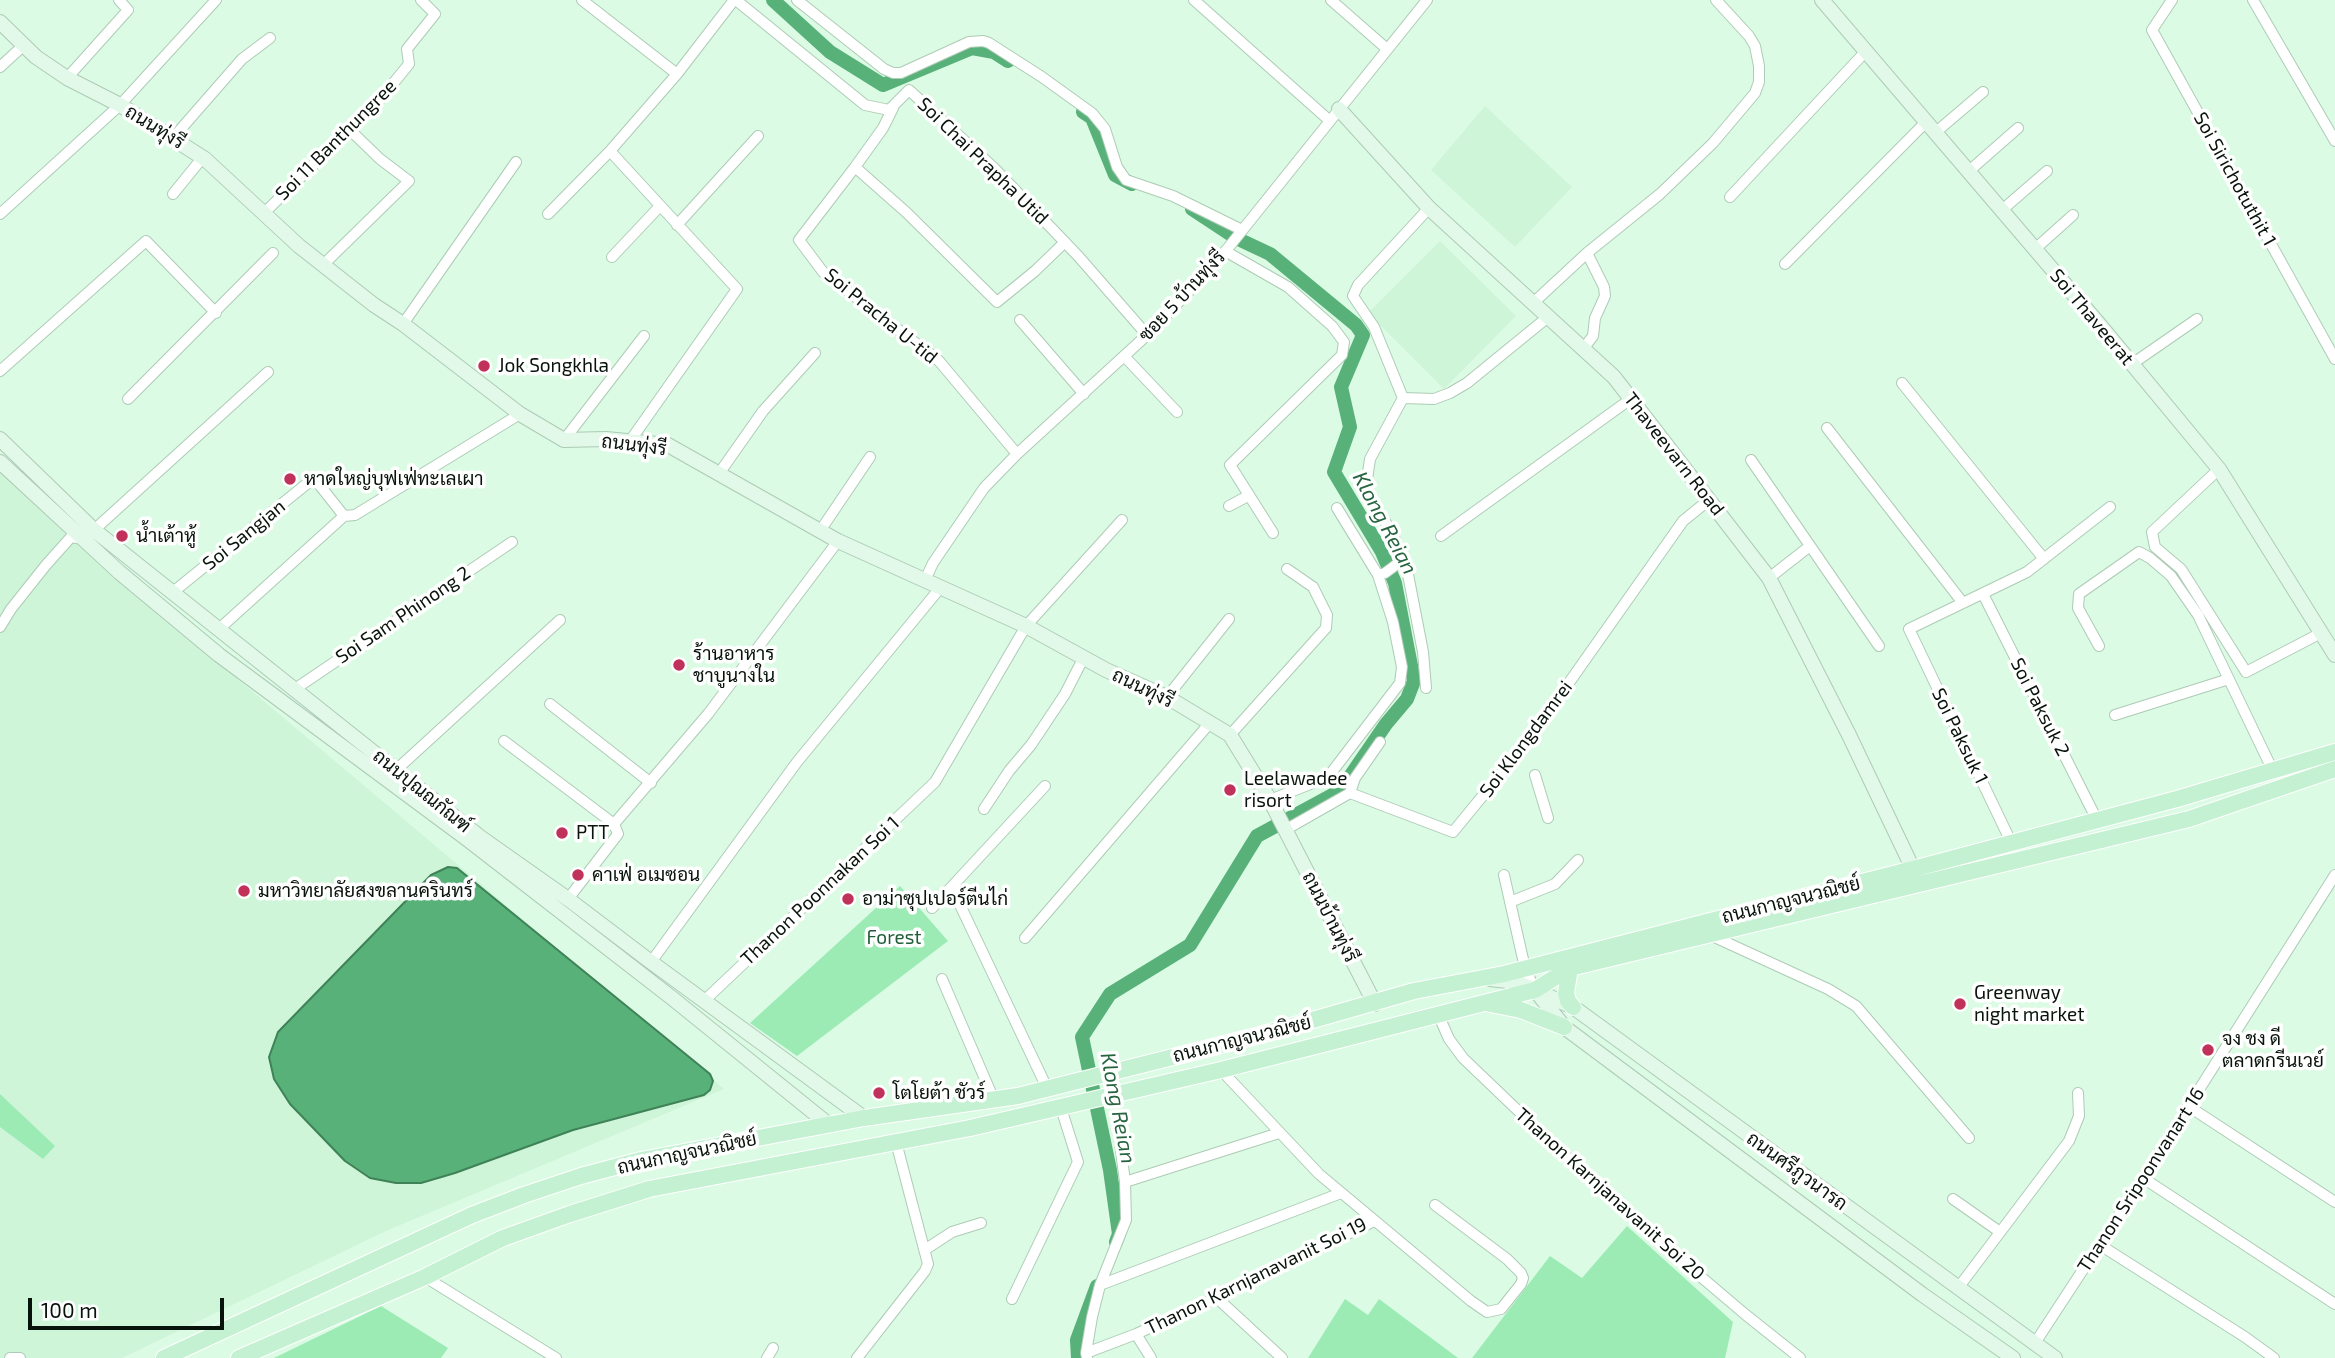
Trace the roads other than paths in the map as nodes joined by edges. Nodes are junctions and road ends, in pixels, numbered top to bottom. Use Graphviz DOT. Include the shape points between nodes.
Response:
graph roads {
  1 [pos="119,0"];
  2 [pos="216,0"];
  3 [pos="421,0"];
  4 [pos="582,0"];
  5 [pos="735,0"];
  6 [pos="1194,0"];
  7 [pos="1331,0"];
  8 [pos="1427,0"];
  9 [pos="1716,0"];
  10 [pos="1822,0"];
  11 [pos="2172,0"];
  12 [pos="2253,0"];
  13 [pos="805,2"];
  14 [pos="0,22"];
  15 [pos="270,38"];
  16 [pos="25,44"];
  17 [pos="1387,49"];
  18 [pos="1866,51"];
  19 [pos="0,67"];
  20 [pos="677,74"];
  21 [pos="67,78"];
  22 [pos="1983,92"];
  23 [pos="120,105"];
  24 [pos="894,105"];
  25 [pos="1339,108"];
  26 [pos="1330,121"];
  27 [pos="1931,127"];
  28 [pos="2018,128"];
  29 [pos="350,130"];
  30 [pos="758,136"];
  31 [pos="173,138"];
  32 [pos="2335,141"];
  33 [pos="610,151"];
  34 [pos="203,158"];
  35 [pos="516,162"];
  36 [pos="855,167"];
  37 [pos="1969,171"];
  38 [pos="2047,171"];
  39 [pos="173,194"];
  40 [pos="1730,197"];
  41 [pos="660,206"];
  42 [pos="1429,208"];
  43 [pos="2002,210"];
  44 [pos="264,213"];
  45 [pos="0,214"];
  46 [pos="548,214"];
  47 [pos="2073,215"];
  48 [pos="677,226"];
  49 [pos="1242,230"];
  50 [pos="1065,243"];
  51 [pos="2035,249"];
  52 [pos="1225,251"];
  53 [pos="273,253"];
  54 [pos="1587,253"];
  55 [pos="612,257"];
  56 [pos="324,264"];
  57 [pos="1785,264"];
  58 [pos="1532,304"];
  59 [pos="216,313"];
  60 [pos="1548,317"];
  61 [pos="2197,319"];
  62 [pos="1020,320"];
  63 [pos="403,324"];
  64 [pos="1147,335"];
  65 [pos="644,336"];
  66 [pos="1583,349"];
  67 [pos="815,353"];
  68 [pos="1124,356"];
  69 [pos="2335,359"];
  70 [pos="2132,364"];
  71 [pos="0,371"];
  72 [pos="268,372"];
  73 [pos="1902,383"];
  74 [pos="1084,394"];
  75 [pos="1403,398"];
  76 [pos="1632,398"];
  77 [pos="128,399"];
  78 [pos="1177,412"];
  79 [pos="520,414"];
  80 [pos="1828,428"];
  81 [pos="0,439"];
  82 [pos="564,440"];
  83 [pos="629,441"];
  84 [pos="1017,454"];
  85 [pos="870,457"];
  86 [pos="1751,460"];
  87 [pos="0,462"];
  88 [pos="2219,469"];
  89 [pos="718,475"];
  90 [pos="1248,496"];
  91 [pos="1710,499"];
  92 [pos="1229,506"];
  93 [pos="2110,507"];
  94 [pos="1337,508"];
  95 [pos="344,516"];
  96 [pos="1122,520"];
  97 [pos="820,531"];
  98 [pos="1273,533"];
  99 [pos="89,534"];
  100 [pos="1441,536"];
  101 [pos="838,541"];
  102 [pos="512,542"];
  103 [pos="1810,546"];
  104 [pos="2044,559"];
  105 [pos="1402,561"];
  106 [pos="1287,569"];
  107 [pos="1381,574"];
  108 [pos="1769,578"];
  109 [pos="925,580"];
  110 [pos="941,587"];
  111 [pos="173,592"];
  112 [pos="1983,594"];
  113 [pos="1964,603"];
  114 [pos="1228,619"];
  115 [pos="560,620"];
  116 [pos="1026,626"];
  117 [pos="0,627"];
  118 [pos="219,629"];
  119 [pos="2321,633"];
  120 [pos="1879,646"];
  121 [pos="2099,646"];
  122 [pos="2335,654"];
  123 [pos="1084,657"];
  124 [pos="2229,678"];
  125 [pos="1426,688"];
  126 [pos="295,689"];
  127 [pos="1167,697"];
  128 [pos="550,704"];
  129 [pos="2115,715"];
  130 [pos="1209,724"];
  131 [pos="1230,735"];
  132 [pos="504,741"];
  133 [pos="1380,741"];
  134 [pos="2335,752"];
  135 [pos="2335,769"];
  136 [pos="396,770"];
  137 [pos="2273,771"];
  138 [pos="1535,775"];
  139 [pos="650,783"];
  140 [pos="1045,786"];
  141 [pos="1350,793"];
  142 [pos="1273,806"];
  143 [pos="984,809"];
  144 [pos="1548,818"];
  145 [pos="2097,820"];
  146 [pos="614,824"];
  147 [pos="1285,830"];
  148 [pos="2011,842"];
  149 [pos="1578,860"];
  150 [pos="1913,869"];
  151 [pos="1504,875"];
  152 [pos="2335,875"];
  153 [pos="952,888"];
  154 [pos="568,899"];
  155 [pos="1510,902"];
  156 [pos="932,908"];
  157 [pos="1709,935"];
  158 [pos="1025,938"];
  159 [pos="1571,962"];
  160 [pos="646,968"];
  161 [pos="1525,968"];
  162 [pos="1481,978"];
  163 [pos="942,979"];
  164 [pos="1535,990"];
  165 [pos="705,1000"];
  166 [pos="1481,1003"];
  167 [pos="1375,1004"];
  168 [pos="1573,1007"];
  169 [pos="1438,1014"];
  170 [pos="1564,1027"];
  171 [pos="1221,1070"];
  172 [pos="1055,1086"];
  173 [pos="2078,1093"];
  174 [pos="994,1100"];
  175 [pos="2188,1105"];
  176 [pos="1065,1106"];
  177 [pos="864,1118"];
  178 [pos="828,1124"];
  179 [pos="1118,1127"];
  180 [pos="1279,1133"];
  181 [pos="1969,1138"];
  182 [pos="896,1142"];
  183 [pos="871,1147"];
  184 [pos="836,1153"];
  185 [pos="2143,1178"];
  186 [pos="1125,1182"];
  187 [pos="1341,1193"];
  188 [pos="1953,1199"];
  189 [pos="2335,1202"];
  190 [pos="1434,1205"];
  191 [pos="1374,1221"];
  192 [pos="981,1223"];
  193 [pos="2000,1232"];
  194 [pos="2100,1245"];
  195 [pos="926,1250"];
  196 [pos="1913,1255"];
  197 [pos="1899,1275"];
  198 [pos="425,1277"];
  199 [pos="1100,1285"];
  200 [pos="1958,1288"];
  201 [pos="1012,1298"];
  202 [pos="1217,1298"];
  203 [pos="2335,1304"];
  204 [pos="1136,1334"];
  205 [pos="2035,1343"];
  206 [pos="1086,1355"];
  207 [pos="10,1358"];
  208 [pos="20,1358"];
  209 [pos="164,1358"];
  210 [pos="239,1358"];
  211 [pos="556,1358"];
  212 [pos="857,1358"];
  213 [pos="1151,1358"];
  214 [pos="1282,1358"];
  215 [pos="1800,1358"];
  216 [pos="2013,1358"];
  217 [pos="2055,1358"];
  218 [pos="2274,1358"];
  1 -- 21 [label="street" via="128,10"];
  2 -- 23 [label="street"];
  3 -- 29 [label="street, Soi 11 Banthungree" via="435,14 407,49 409,64"];
  4 -- 20 [label="street"];
  5 -- 20 [label="street"];
  5 -- 24 [label="street, Soi Chai Prapha Utid" via="865,105 888,110"];
  6 -- 26 [label="street"];
  7 -- 17 [label="street"];
  8 -- 17 [label="street, ซอย 5 บ้านทุ่งรี"];
  9 -- 54 [label="street" via="1755,46 1759,82 1755,93 1713,143 1660,194"];
  10 -- 18 [label="street, Soi Thaveerat"];
  11 -- 69 [label="street, Soi Sirichotuthit 1" via="2152,30"];
  12 -- 32 [label="street"];
  13 -- 49 [label="street" via="893,73 983,41 1042,77 1100,121 1126,180 1173,196"];
  14 -- 16 [label="street, ถนนทุ่งรี"];
  15 -- 31 [label="street" via="242,59"];
  16 -- 19 [label="street"];
  16 -- 21 [label="street, ถนนทุ่งรี"];
  17 -- 25 [label="street, ซอย 5 บ้านทุ่งรี"];
  18 -- 27 [label="street, Soi Thaveerat"];
  18 -- 40 [label="street"];
  20 -- 33 [label="street"];
  21 -- 23 [label="street, ถนนทุ่งรี"];
  22 -- 27 [label="street"];
  23 -- 31 [label="street, ถนนทุ่งรี"];
  23 -- 45 [label="street"];
  24 -- 36 [label="street, Soi Pracha U-tid"];
  24 -- 50 [label="street, Soi Chai Prapha Utid" via="909,90 995,169"];
  25 -- 26 [label="street, ซอย 5 บ้านทุ่งรี"];
  25 -- 42 [label="street, Thaveevarn Road"];
  26 -- 49 [label="street, ซอย 5 บ้านทุ่งรี"];
  27 -- 37 [label="street, Soi Thaveerat"];
  27 -- 57 [label="street"];
  28 -- 37 [label="street"];
  29 -- 44 [label="street, Soi 11 Banthungree"];
  29 -- 56 [label="street" via="409,181"];
  30 -- 48 [label="street"];
  31 -- 34 [label="street, ถนนทุ่งรี"];
  33 -- 41 [label="street"];
  33 -- 46 [label="street"];
  34 -- 39 [label="street"];
  34 -- 44 [label="street, ถนนทุ่งรี"];
  35 -- 63 [label="street"];
  36 -- 50 [label="street" via="997,302"];
  36 -- 84 [label="street, Soi Pracha U-tid" via="799,240 823,271 939,361"];
  37 -- 43 [label="street, Soi Thaveerat"];
  38 -- 43 [label="street"];
  41 -- 48 [label="street"];
  41 -- 55 [label="street"];
  42 -- 58 [label="street, Thaveevarn Road"];
  42 -- 75 [label="street" via="1353,296 1374,327"];
  43 -- 51 [label="street, Soi Thaveerat"];
  44 -- 56 [label="street, ถนนทุ่งรี"];
  47 -- 51 [label="street"];
  48 -- 83 [label="street" via="737,289"];
  49 -- 52 [label="street, ซอย 5 บ้านทุ่งรี"];
  50 -- 64 [label="street, Soi Chai Prapha Utid"];
  51 -- 70 [label="street, Soi Thaveerat"];
  52 -- 64 [label="street, ซอย 5 บ้านทุ่งรี"];
  52 -- 90 [label="street" via="1288,287 1344,342 1342,355 1230,465"];
  53 -- 59 [label="street"];
  54 -- 58 [label="street"];
  54 -- 66 [label="street" via="1605,296 1593,335"];
  56 -- 63 [label="street, ถนนทุ่งรี"];
  58 -- 60 [label="street, Thaveevarn Road"];
  59 -- 71 [label="street" via="146,241"];
  59 -- 77 [label="street"];
  60 -- 66 [label="street, Thaveevarn Road"];
  60 -- 75 [label="street" via="1450,393 1434,399"];
  61 -- 70 [label="street"];
  62 -- 74 [label="street"];
  63 -- 79 [label="street, ถนนทุ่งรี"];
  64 -- 68 [label="street, ซอย 5 บ้านทุ่งรี"];
  65 -- 82 [label="street"];
  66 -- 76 [label="street, Thaveevarn Road"];
  67 -- 89 [label="street" via="763,411"];
  68 -- 74 [label="street, ซอย 5 บ้านทุ่งรี"];
  68 -- 78 [label="street"];
  70 -- 88 [label="street, Soi Thaveerat"];
  72 -- 99 [label="street"];
  73 -- 104 [label="street"];
  74 -- 84 [label="street, ซอย 5 บ้านทุ่งรี"];
  75 -- 105 [label="street" via="1370,459 1366,486"];
  76 -- 91 [label="street, Thaveevarn Road"];
  76 -- 100 [label="street"];
  79 -- 82 [label="street, ถนนทุ่งรี"];
  79 -- 95 [label="street" via="355,515"];
  80 -- 113 [label="street"];
  81 -- 99 [label="street, ถนนปุณณกัณฑ์"];
  82 -- 83 [label="street, ถนนทุ่งรี"];
  83 -- 89 [label="street, ถนนทุ่งรี" via="668,445"];
  84 -- 109 [label="street, ซอย 5 บ้านทุ่งรี" via="984,488"];
  85 -- 97 [label="street"];
  86 -- 103 [label="street"];
  87 -- 99 [label="street, ถนนปุณณกัณฑ์"];
  88 -- 119 [label="street, Soi Thaveerat"];
  88 -- 119 [label="street" via="2152,532 2155,547 2181,569 2246,672"];
  89 -- 97 [label="street, ถนนทุ่งรี"];
  90 -- 92 [label="street"];
  90 -- 98 [label="street"];
  91 -- 108 [label="street, Thaveevarn Road"];
  91 -- 141 [label="street, Soi Klongdamrei" via="1683,521 1530,738 1453,832"];
  93 -- 104 [label="street"];
  94 -- 107 [label="street"];
  95 -- 111 [label="street, Soi Sangjan" via="314,478"];
  95 -- 118 [label="street"];
  96 -- 116 [label="street, Thanon Poonnakan Soi 1"];
  97 -- 101 [label="street, ถนนทุ่งรี"];
  99 -- 111 [label="street, ถนนปุณณกัณฑ์"];
  99 -- 117 [label="street" via="71,537"];
  99 -- 160 [label="street, ถนนปุณณกัณฑ์" via="219,655"];
  101 -- 109 [label="street, ถนนทุ่งรี"];
  101 -- 139 [label="street" via="708,715"];
  102 -- 126 [label="street, Soi Sam Phinong 2"];
  103 -- 108 [label="street"];
  103 -- 120 [label="street"];
  104 -- 112 [label="street"];
  105 -- 107 [label="street"];
  105 -- 125 [label="street" via="1423,652"];
  106 -- 131 [label="street" via="1313,587 1327,615 1326,628"];
  107 -- 142 [label="street" via="1398,645 1401,683 1328,776"];
  108 -- 150 [label="street, Thaveevarn Road"];
  109 -- 110 [label="street, ถนนทุ่งรี"];
  110 -- 116 [label="street, ถนนทุ่งรี"];
  110 -- 160 [label="street" via="797,762"];
  111 -- 118 [label="street, ถนนปุณณกัณฑ์"];
  112 -- 113 [label="street"];
  112 -- 145 [label="street, Soi Paksuk 2"];
  113 -- 148 [label="street, Soi Paksuk 1" via="1909,629"];
  114 -- 127 [label="street"];
  115 -- 136 [label="street"];
  116 -- 123 [label="street, ถนนทุ่งรี"];
  116 -- 165 [label="street, Thanon Poonnakan Soi 1" via="935,782"];
  118 -- 126 [label="street, ถนนปุณณกัณฑ์"];
  119 -- 122 [label="street, Soi Thaveerat"];
  121 -- 124 [label="street" via="2078,608 2079,594 2139,552 2171,576 2198,615"];
  123 -- 127 [label="street, ถนนทุ่งรี"];
  123 -- 143 [label="street" via="1045,725"];
  124 -- 129 [label="street"];
  124 -- 137 [label="street"];
  126 -- 136 [label="street, ถนนปุณณกัณฑ์"];
  127 -- 130 [label="street, ถนนทุ่งรี"];
  128 -- 139 [label="street"];
  130 -- 131 [label="street, ถนนทุ่งรี"];
  130 -- 158 [label="street"];
  131 -- 142 [label="street"];
  132 -- 146 [label="street"];
  133 -- 141 [label="street"];
  134 -- 137 [label="main road, ถนนกาญจนวณิชย์"];
  135 -- 157 [label="main road, ถนนกาญจนวณิชย์" via="2189,819"];
  136 -- 154 [label="street, ถนนปุณณกัณฑ์"];
  137 -- 145 [label="main road, ถนนกาญจนวณิชย์"];
  138 -- 144 [label="street"];
  139 -- 146 [label="street"];
  140 -- 153 [label="street"];
  141 -- 147 [label="street"];
  142 -- 147 [label="street"];
  145 -- 148 [label="main road, ถนนกาญจนวณิชย์"];
  146 -- 154 [label="street" via="618,834"];
  147 -- 167 [label="street, ถนนบ้านทุ่งรี"];
  148 -- 150 [label="main road, ถนนกาญจนวณิชย์"];
  149 -- 155 [label="street" via="1555,884"];
  150 -- 159 [label="main road, ถนนกาญจนวณิชย์"];
  151 -- 155 [label="street"];
  152 -- 175 [label="street, Thanon Sripoonvanart 16"];
  153 -- 156 [label="street"];
  153 -- 172 [label="street"];
  154 -- 160 [label="street, ถนนปุณณกัณฑ์"];
  155 -- 161 [label="street"];
  157 -- 159 [label="main road, ถนนกาญจนวณิชย์"];
  157 -- 181 [label="street" via="1856,1006"];
  159 -- 161 [label="main road, ถนนกาญจนวณิชย์"];
  159 -- 164 [label="main road, ถนนกาญจนวณิชย์"];
  159 -- 168 [label="main road" via="1566,993"];
  160 -- 165 [label="street, ถนนปุณณกัณฑ์"];
  160 -- 178 [label="street, ถนนปุณณกัณฑ์"];
  161 -- 162 [label="main road, ถนนกาญจนวณิชย์"];
  161 -- 164 [label="street"];
  162 -- 164 [label="street, ถนนศรีภูวนารถ" via="1516,982"];
  162 -- 167 [label="main road, ถนนกาญจนวณิชย์"];
  163 -- 174 [label="street"];
  164 -- 166 [label="main road, ถนนกาญจนวณิชย์"];
  164 -- 168 [label="street, ถนนศรีภูวนารถ"];
  164 -- 170 [label="street, ถนนศรีภูวนารถ"];
  165 -- 177 [label="street, ถนนปุณณกัณฑ์"];
  166 -- 169 [label="main road, ถนนกาญจนวณิชย์"];
  166 -- 170 [label="main road" via="1521,1010"];
  167 -- 172 [label="main road, ถนนกาญจนวณิชย์"];
  168 -- 196 [label="street, ถนนศรีภูวนารถ"];
  169 -- 171 [label="main road, ถนนกาญจนวณิชย์"];
  169 -- 215 [label="street, Thanon Karnjanavanit Soi 20" via="1463,1058 1648,1232"];
  170 -- 197 [label="street, ถนนศรีภูวนารถ"];
  171 -- 176 [label="main road, ถนนกาญจนวณิชย์"];
  171 -- 180 [label="street, Thanon Karnjanavanit Soi 19"];
  172 -- 174 [label="main road, ถนนกาญจนวณิชย์"];
  173 -- 193 [label="street" via="2079,1116 2069,1141"];
  174 -- 177 [label="main road, ถนนกาญจนวณิชย์"];
  175 -- 185 [label="street, Thanon Sripoonvanart 16"];
  175 -- 189 [label="street"];
  176 -- 182 [label="main road, ถนนกาญจนวณิชย์"];
  176 -- 201 [label="street" via="1078,1162"];
  177 -- 178 [label="main road, ถนนกาญจนวณิชย์"];
  177 -- 183 [label="main road"];
  178 -- 184 [label="main road"];
  178 -- 209 [label="main road, ถนนกาญจนวณิชย์" via="641,1160 524,1195"];
  179 -- 186 [label="street"];
  180 -- 186 [label="street"];
  180 -- 187 [label="street, Thanon Karnjanavanit Soi 19"];
  182 -- 183 [label="main road, ถนนกาญจนวณิชย์"];
  182 -- 195 [label="street"];
  183 -- 184 [label="main road, ถนนกาญจนวณิชย์"];
  184 -- 198 [label="main road, ถนนกาญจนวณิชย์" via="649,1189 503,1238"];
  185 -- 194 [label="street, Thanon Sripoonvanart 16"];
  185 -- 203 [label="street"];
  186 -- 199 [label="street" via="1125,1226"];
  187 -- 191 [label="street, Thanon Karnjanavanit Soi 19"];
  187 -- 199 [label="street"];
  188 -- 193 [label="street"];
  190 -- 191 [label="street" via="1521,1273 1521,1284 1501,1309 1480,1308"];
  191 -- 202 [label="street, Thanon Karnjanavanit Soi 19"];
  192 -- 195 [label="street" via="952,1232"];
  193 -- 200 [label="street"];
  194 -- 205 [label="street, Thanon Sripoonvanart 16"];
  194 -- 218 [label="street"];
  195 -- 212 [label="street" via="927,1268"];
  196 -- 197 [label="street"];
  196 -- 200 [label="street, ถนนศรีภูวนารถ"];
  197 -- 216 [label="street, ถนนศรีภูวนารถ"];
  198 -- 210 [label="main road, ถนนกาญจนวณิชย์"];
  198 -- 211 [label="street"];
  199 -- 206 [label="street"];
  200 -- 205 [label="street, ถนนศรีภูวนารถ"];
  202 -- 204 [label="street, Thanon Karnjanavanit Soi 19"];
  202 -- 214 [label="street"];
  204 -- 206 [label="street, Thanon Karnjanavanit Soi 19"];
  204 -- 213 [label="street"];
  205 -- 217 [label="street, ถนนศรีภูวนารถ"];
  207 -- 208 [label="street"];
}
